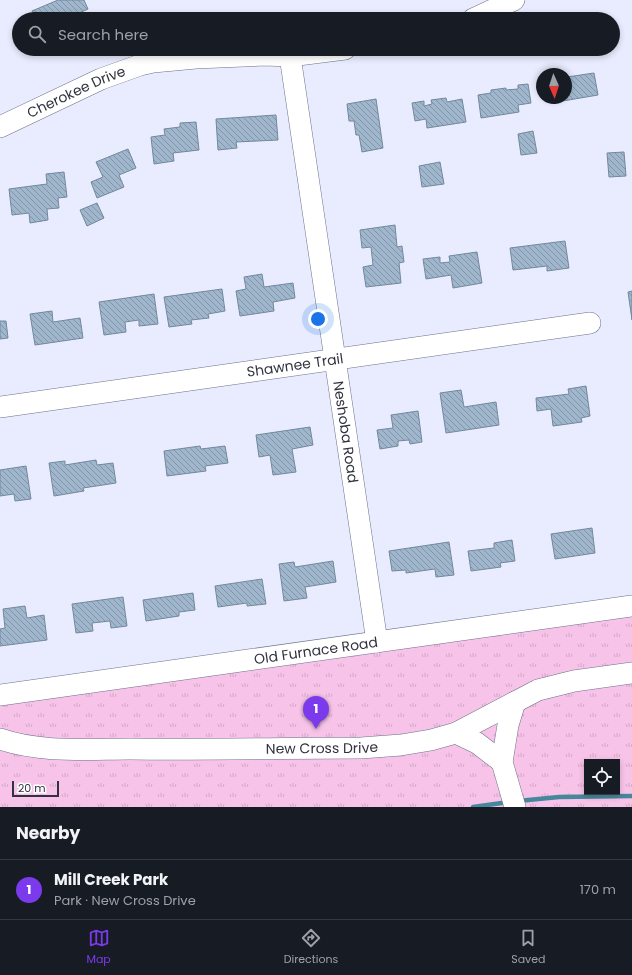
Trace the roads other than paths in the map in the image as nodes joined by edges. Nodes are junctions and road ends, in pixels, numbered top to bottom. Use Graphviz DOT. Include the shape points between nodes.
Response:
graph roads {
  1 [pos="514,0"];
  2 [pos="488,12"];
  3 [pos="243,56"];
  4 [pos="290,56"];
  5 [pos="0,127"];
  6 [pos="590,323"];
  7 [pos="334,359"];
  8 [pos="0,407"];
  9 [pos="632,606"];
  10 [pos="376,642"];
  11 [pos="632,673"];
  12 [pos="0,695"];
  13 [pos="515,702"];
  14 [pos="456,733"];
  15 [pos="0,739"];
  16 [pos="502,762"];
  17 [pos="515,807"];
  1 -- 2 [label="street"];
  3 -- 5 [label="street, Cherokee Drive" via="196,58 140,65 101,79"];
  4 -- 7 [label="street, Neshoba Road"];
  6 -- 7 [label="street, Shawnee Trail"];
  7 -- 8 [label="street, Shawnee Trail"];
  7 -- 10 [label="street, Neshoba Road"];
  9 -- 10 [label="street, Old Furnace Road"];
  10 -- 12 [label="street, Old Furnace Road"];
  11 -- 13 [label="street, New Cross Drive" via="562,683 538,690"];
  13 -- 14 [label="street, New Cross Drive"];
  13 -- 16 [label="street"];
  14 -- 15 [label="street, New Cross Drive" via="401,745 354,748 40,748"];
  14 -- 16 [label="street" via="477,743"];
  16 -- 17 [label="street"];
}
